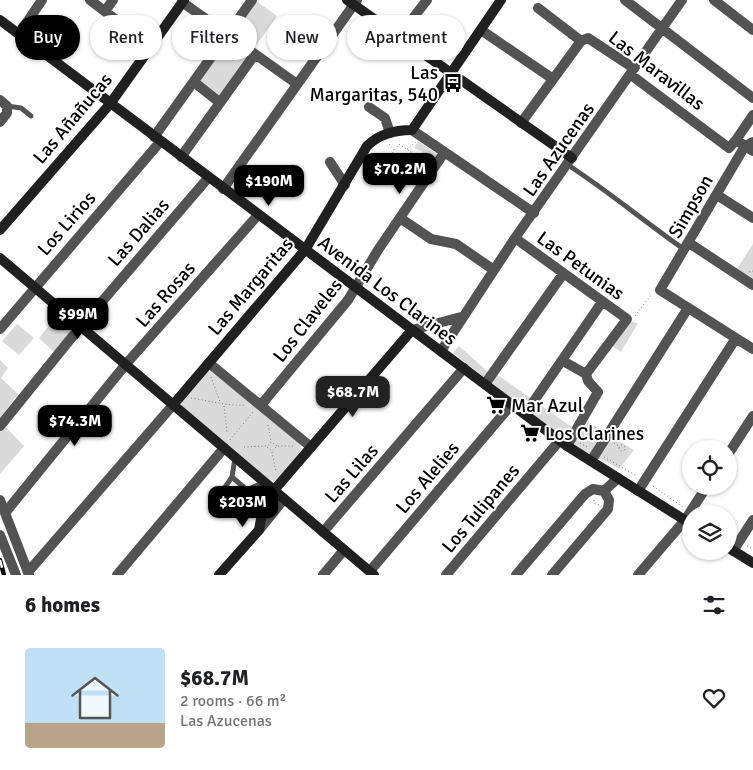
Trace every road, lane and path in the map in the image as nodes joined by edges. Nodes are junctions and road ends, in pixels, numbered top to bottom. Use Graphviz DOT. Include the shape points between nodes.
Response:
graph roads {
  1 [pos="42,0"];
  2 [pos="90,0"];
  3 [pos="114,0"];
  4 [pos="252,0"];
  5 [pos="428,0"];
  6 [pos="501,0"];
  7 [pos="625,0"];
  8 [pos="682,0"];
  9 [pos="714,0"];
  10 [pos="183,1"];
  11 [pos="353,2"];
  12 [pos="538,8"];
  13 [pos="105,11"];
  14 [pos="31,15"];
  15 [pos="110,15"];
  16 [pos="202,15"];
  17 [pos="241,15"];
  18 [pos="371,15"];
  19 [pos="416,15"];
  20 [pos="0,20"];
  21 [pos="663,29"];
  22 [pos="481,30"];
  23 [pos="753,30"];
  24 [pos="15,32"];
  25 [pos="581,41"];
  26 [pos="257,55"];
  27 [pos="52,60"];
  28 [pos="210,60"];
  29 [pos="250,60"];
  30 [pos="432,60"];
  31 [pos="452,74"];
  32 [pos="631,75"];
  33 [pos="553,79"];
  34 [pos="194,82"];
  35 [pos="297,84"];
  36 [pos="753,98"];
  37 [pos="219,102"];
  38 [pos="110,104"];
  39 [pos="5,106"];
  40 [pos="370,107"];
  41 [pos="753,114"];
  42 [pos="31,116"];
  43 [pos="0,122"];
  44 [pos="522,123"];
  45 [pos="412,130"];
  46 [pos="390,132"];
  47 [pos="157,139"];
  48 [pos="736,140"];
  49 [pos="750,146"];
  50 [pos="363,152"];
  51 [pos="444,153"];
  52 [pos="181,157"];
  53 [pos="398,160"];
  54 [pos="409,161"];
  55 [pos="330,162"];
  56 [pos="570,162"];
  57 [pos="391,170"];
  58 [pos="428,176"];
  59 [pos="208,178"];
  60 [pos="345,185"];
  61 [pos="420,188"];
  62 [pos="223,189"];
  63 [pos="717,195"];
  64 [pos="534,213"];
  65 [pos="258,214"];
  66 [pos="400,218"];
  67 [pos="753,218"];
  68 [pos="0,230"];
  69 [pos="515,238"];
  70 [pos="687,247"];
  71 [pos="305,250"];
  72 [pos="0,258"];
  73 [pos="494,270"];
  74 [pos="563,274"];
  75 [pos="753,285"];
  76 [pos="34,287"];
  77 [pos="355,287"];
  78 [pos="660,290"];
  79 [pos="602,302"];
  80 [pos="688,308"];
  81 [pos="461,318"];
  82 [pos="627,319"];
  83 [pos="81,326"];
  84 [pos="0,329"];
  85 [pos="412,330"];
  86 [pos="736,338"];
  87 [pos="753,349"];
  88 [pos="441,351"];
  89 [pos="563,361"];
  90 [pos="126,364"];
  91 [pos="209,367"];
  92 [pos="464,368"];
  93 [pos="586,374"];
  94 [pos="485,384"];
  95 [pos="185,398"];
  96 [pos="220,402"];
  97 [pos="172,404"];
  98 [pos="512,404"];
  99 [pos="256,405"];
  100 [pos="224,406"];
  101 [pos="525,414"];
  102 [pos="753,416"];
  103 [pos="267,418"];
  104 [pos="0,426"];
  105 [pos="227,432"];
  106 [pos="232,437"];
  107 [pos="566,441"];
  108 [pos="737,441"];
  109 [pos="271,442"];
  110 [pos="267,446"];
  111 [pos="277,446"];
  112 [pos="300,446"];
  113 [pos="244,447"];
  114 [pos="311,447"];
  115 [pos="224,448"];
  116 [pos="272,451"];
  117 [pos="594,456"];
  118 [pos="235,457"];
  119 [pos="276,474"];
  120 [pos="232,477"];
  121 [pos="618,478"];
  122 [pos="645,481"];
  123 [pos="264,482"];
  124 [pos="223,490"];
  125 [pos="247,490"];
  126 [pos="274,490"];
  127 [pos="589,491"];
  128 [pos="604,491"];
  129 [pos="638,491"];
  130 [pos="236,492"];
  131 [pos="241,496"];
  132 [pos="231,497"];
  133 [pos="284,499"];
  134 [pos="0,500"];
  135 [pos="609,507"];
  136 [pos="682,513"];
  137 [pos="5,514"];
  138 [pos="682,515"];
  139 [pos="753,520"];
  140 [pos="682,527"];
  141 [pos="258,530"];
  142 [pos="323,532"];
  143 [pos="0,535"];
  144 [pos="737,541"];
  145 [pos="344,550"];
  146 [pos="737,553"];
  147 [pos="753,563"];
  148 [pos="28,573"];
  149 [pos="372,573"];
  150 [pos="16,575"];
  151 [pos="116,575"];
  152 [pos="219,575"];
  153 [pos="323,575"];
  154 [pos="446,575"];
  155 [pos="516,575"];
  156 [pos="552,575"];
  157 [pos="638,575"];
  1 -- 14 [label="street"];
  2 -- 13 [label="street"];
  3 -- 13 [label="street"];
  4 -- 17 [label="street, Los Lirios"];
  5 -- 19 [label="street"];
  6 -- 22 [label="street"];
  7 -- 21 [label="street"];
  8 -- 21 [label="street, Las Azucenas"];
  9 -- 23 [label="street"];
  10 -- 16 [label="street"];
  10 -- 38 [label="street, Las Añañucas"];
  11 -- 18 [label="street"];
  11 -- 35 [label="street"];
  12 -- 25 [label="street, Las Maravillas"];
  13 -- 15 [label="street"];
  20 -- 24 [label="street, Avenida Los Clarines"];
  21 -- 32 [label="street, Las Azucenas"];
  21 -- 36 [label="street"];
  22 -- 31 [label="street"];
  22 -- 33 [label="street"];
  25 -- 32 [label="street, Las Maravillas" via="588,38 632,67"];
  25 -- 33 [label="street"];
  26 -- 35 [label="street"];
  27 -- 38 [label="street, Avenida Los Clarines"];
  28 -- 34 [label="street, Los Lirios"];
  29 -- 37 [label="street"];
  30 -- 31 [label="street"];
  31 -- 44 [label="street"];
  31 -- 45 [label="street"];
  32 -- 48 [label="street, Las Maravillas" via="729,148"];
  32 -- 56 [label="street, Las Azucenas"];
  33 -- 44 [label="street"];
  34 -- 37 [label="street"];
  34 -- 47 [label="street, Los Lirios"];
  35 -- 62 [label="street"];
  37 -- 52 [label="street"];
  38 -- 47 [label="street, Avenida Los Clarines"];
  38 -- 68 [label="street, Las Añañucas"];
  39 -- 42 [label="lane" via="21,108"];
  39 -- 43 [label="street"];
  40 -- 46 [label="street" via="385,118"];
  41 -- 48 [label="street"];
  44 -- 56 [label="street"];
  45 -- 46 [label="street, Las Margaritas"];
  45 -- 51 [label="street, Las Petunias"];
  46 -- 50 [label="street, Las Margaritas" via="371,142"];
  47 -- 52 [label="street, Avenida Los Clarines"];
  47 -- 76 [label="street, Los Lirios"];
  48 -- 49 [label="street"];
  49 -- 63 [label="street, Simpson"];
  50 -- 57 [label="path"];
  50 -- 60 [label="street, Las Margaritas"];
  51 -- 58 [label="street, Los Claveles"];
  51 -- 64 [label="street, Las Petunias"];
  52 -- 59 [label="street, Avenida Los Clarines"];
  53 -- 54 [label="path" via="406,165"];
  53 -- 54 [label="path" via="392,155 399,144 414,154"];
  53 -- 57 [label="path"];
  54 -- 58 [label="path"];
  55 -- 60 [label="street"];
  56 -- 64 [label="street, Las Azucenas"];
  56 -- 70 [label="lane" via="627,208"];
  57 -- 61 [label="path"];
  58 -- 61 [label="street, Los Claveles"];
  59 -- 62 [label="street, Avenida Los Clarines"];
  59 -- 83 [label="street, Las Dalias"];
  60 -- 71 [label="street, Las Margaritas"];
  61 -- 66 [label="street, Los Claveles"];
  62 -- 65 [label="street, Avenida Los Clarines"];
  63 -- 67 [label="street"];
  63 -- 70 [label="street, Simpson"];
  64 -- 69 [label="street, Las Azucenas"];
  65 -- 71 [label="street, Avenida Los Clarines"];
  65 -- 90 [label="street, Las Rosas"];
  66 -- 73 [label="street" via="431,239 456,244"];
  66 -- 77 [label="street, Los Claveles"];
  69 -- 73 [label="street, Las Azucenas"];
  69 -- 74 [label="street, Las Petunias"];
  70 -- 75 [label="street"];
  70 -- 78 [label="street, Simpson"];
  71 -- 77 [label="street, Avenida Los Clarines"];
  71 -- 91 [label="street, Las Margaritas"];
  72 -- 76 [label="street"];
  73 -- 81 [label="street, Las Azucenas"];
  74 -- 79 [label="street, Las Petunias"];
  74 -- 94 [label="street"];
  76 -- 83 [label="street"];
  76 -- 84 [label="street, Los Lirios"];
  77 -- 85 [label="street, Avenida Los Clarines"];
  77 -- 99 [label="street, Los Claveles" via="348,300"];
  78 -- 80 [label="street"];
  78 -- 82 [label="path" via="655,291 634,318"];
  79 -- 82 [label="street, Las Petunias"];
  79 -- 89 [label="street"];
  80 -- 86 [label="street"];
  80 -- 117 [label="street"];
  81 -- 85 [label="street"];
  81 -- 88 [label="street, Las Azucenas"];
  82 -- 93 [label="street"];
  83 -- 90 [label="street"];
  83 -- 104 [label="street, Las Dalias"];
  85 -- 88 [label="street, Avenida Los Clarines"];
  85 -- 114 [label="street"];
  86 -- 87 [label="street"];
  86 -- 122 [label="street"];
  88 -- 92 [label="street, Avenida Los Clarines"];
  89 -- 93 [label="street"];
  89 -- 101 [label="street"];
  90 -- 97 [label="street"];
  90 -- 137 [label="street, Las Rosas"];
  91 -- 96 [label="path"];
  91 -- 97 [label="street, Las Margaritas"];
  91 -- 99 [label="street"];
  92 -- 94 [label="street, Avenida Los Clarines"];
  92 -- 142 [label="street, Las Lilas"];
  93 -- 107 [label="street, Los Tulipanes" via="598,392"];
  94 -- 98 [label="street, Avenida Los Clarines"];
  95 -- 96 [label="path"];
  96 -- 100 [label="path"];
  97 -- 115 [label="street"];
  97 -- 148 [label="street, Las Margaritas"];
  98 -- 101 [label="street, Avenida Los Clarines"];
  98 -- 149 [label="street, Los Alelies"];
  99 -- 100 [label="path"];
  99 -- 106 [label="path"];
  99 -- 114 [label="street"];
  100 -- 105 [label="path"];
  101 -- 107 [label="street, Avenida Los Clarines"];
  102 -- 108 [label="street"];
  103 -- 109 [label="path"];
  107 -- 117 [label="street, Avenida Los Clarines"];
  107 -- 117 [label="path"];
  107 -- 154 [label="street, Los Tulipanes"];
  109 -- 110 [label="path"];
  109 -- 111 [label="path"];
  110 -- 113 [label="path"];
  110 -- 116 [label="path"];
  111 -- 112 [label="path"];
  111 -- 116 [label="path"];
  114 -- 126 [label="street"];
  115 -- 118 [label="street"];
  115 -- 151 [label="street"];
  116 -- 119 [label="path"];
  117 -- 121 [label="street, Avenida Los Clarines"];
  117 -- 122 [label="path"];
  118 -- 120 [label="lane"];
  118 -- 123 [label="street"];
  120 -- 124 [label="lane"];
  120 -- 125 [label="lane"];
  121 -- 128 [label="street"];
  121 -- 129 [label="street, Avenida Los Clarines"];
  122 -- 129 [label="street"];
  122 -- 136 [label="path"];
  123 -- 125 [label="lane"];
  123 -- 126 [label="street"];
  125 -- 131 [label="lane"];
  126 -- 133 [label="street"];
  126 -- 141 [label="street" via="264,503"];
  127 -- 128 [label="street"];
  127 -- 135 [label="path" via="595,504"];
  127 -- 155 [label="street"];
  128 -- 135 [label="street"];
  129 -- 138 [label="street, Avenida Los Clarines"];
  130 -- 131 [label="lane"];
  131 -- 132 [label="lane" via="236,502"];
  133 -- 141 [label="street"];
  133 -- 142 [label="street"];
  134 -- 137 [label="street"];
  135 -- 156 [label="street"];
  137 -- 148 [label="street"];
  139 -- 144 [label="street"];
  140 -- 157 [label="street"];
  141 -- 152 [label="street"];
  142 -- 145 [label="street"];
  143 -- 150 [label="street"];
  145 -- 149 [label="street"];
  145 -- 153 [label="street"];
  146 -- 147 [label="street"];
}
